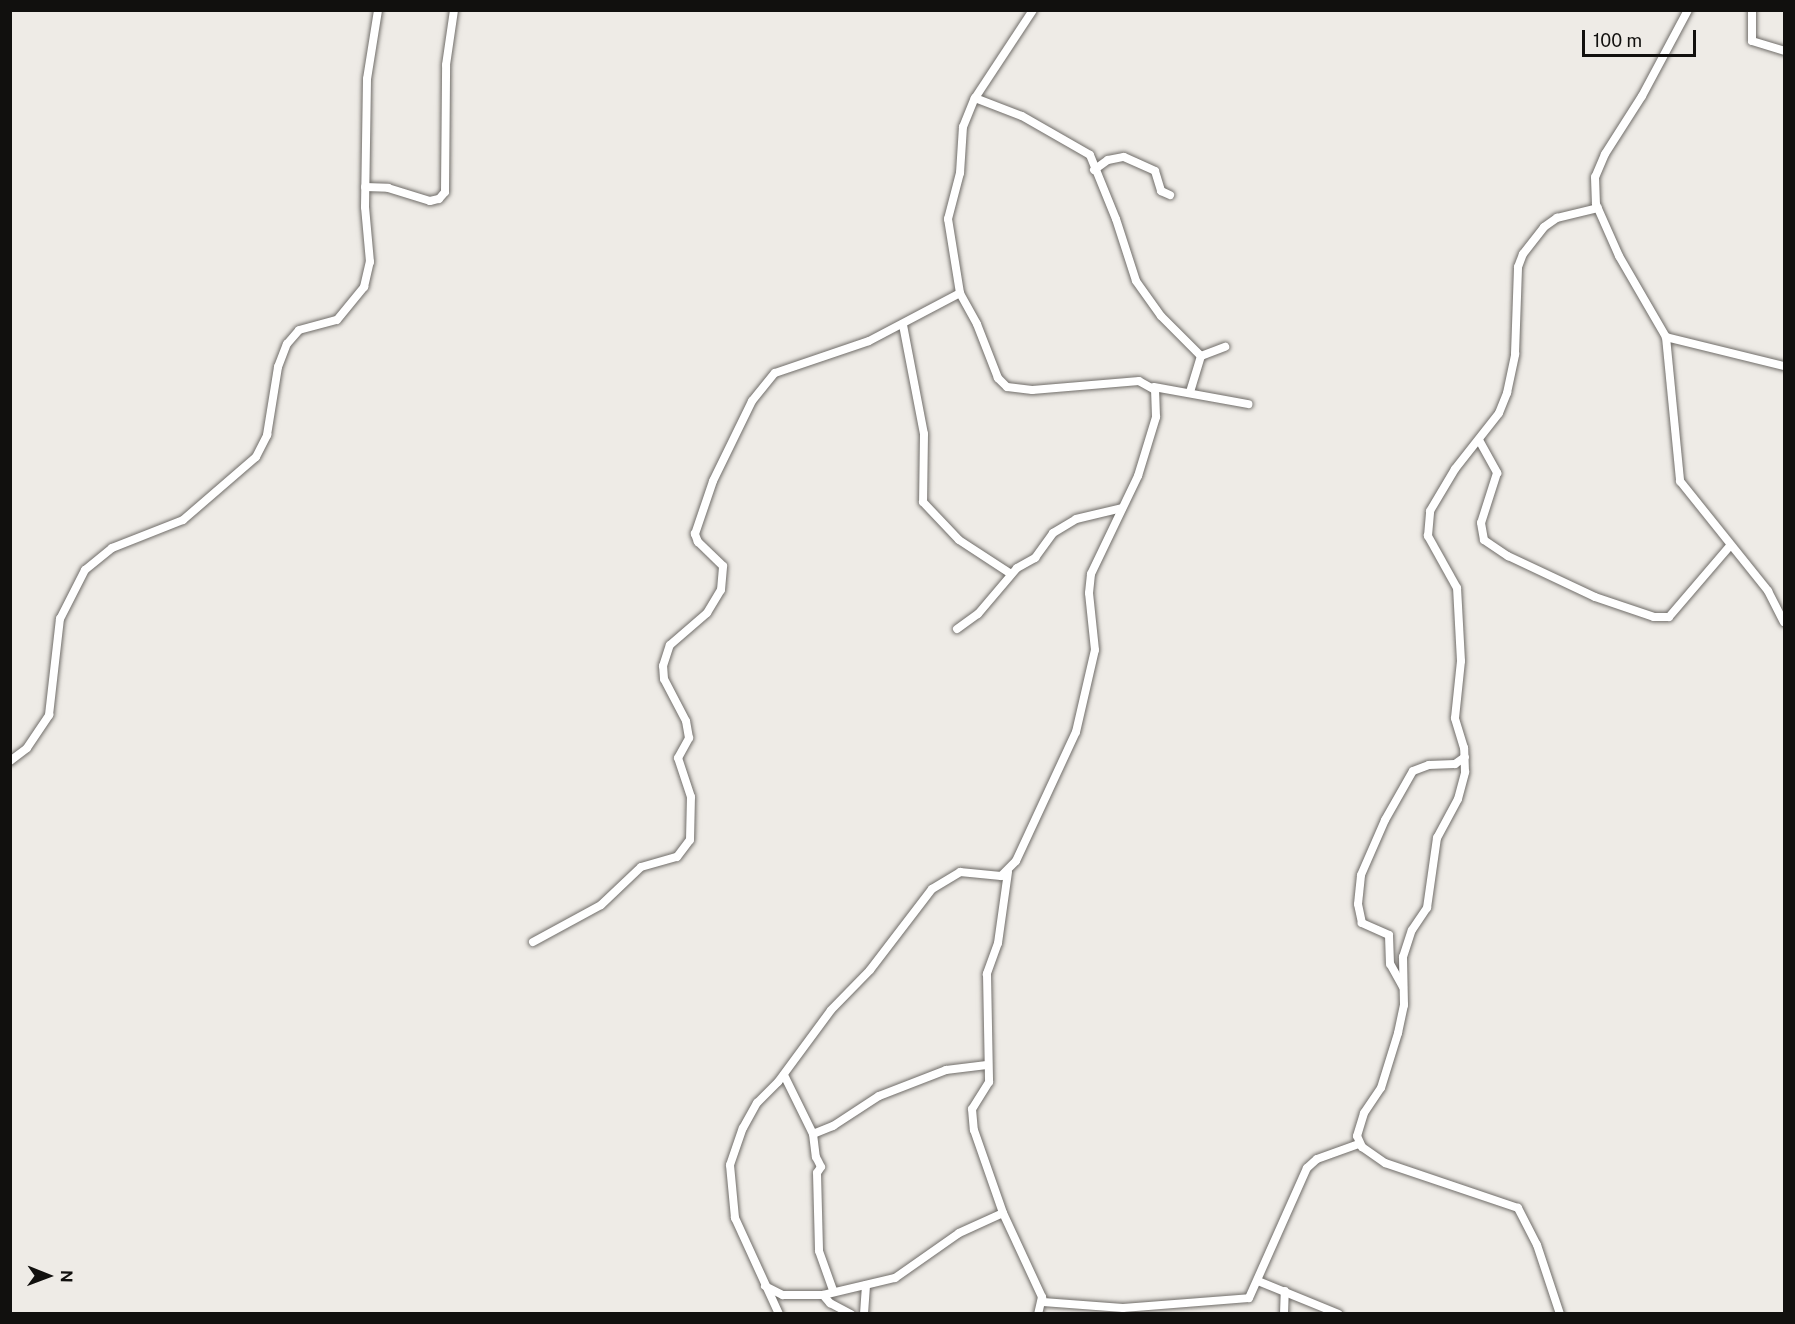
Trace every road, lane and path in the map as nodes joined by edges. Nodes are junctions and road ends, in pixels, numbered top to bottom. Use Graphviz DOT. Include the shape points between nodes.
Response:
graph roads {
  1 [pos="378,10"];
  2 [pos="454,10"];
  3 [pos="1033,10"];
  4 [pos="1688,10"];
  5 [pos="1752,10"];
  6 [pos="1785,51"];
  7 [pos="975,98"];
  8 [pos="1094,170"];
  9 [pos="365,187"];
  10 [pos="1170,195"];
  11 [pos="1598,208"];
  12 [pos="960,293"];
  13 [pos="903,325"];
  14 [pos="1666,337"];
  15 [pos="1225,347"];
  16 [pos="1201,356"];
  17 [pos="1785,366"];
  18 [pos="1154,387"];
  19 [pos="1190,392"];
  20 [pos="1248,404"];
  21 [pos="1479,440"];
  22 [pos="1122,508"];
  23 [pos="1729,547"];
  24 [pos="1011,574"];
  25 [pos="1785,622"];
  26 [pos="957,629"];
  27 [pos="1465,758"];
  28 [pos="10,761"];
  29 [pos="1008,872"];
  30 [pos="533,942"];
  31 [pos="1404,988"];
  32 [pos="987,1065"];
  33 [pos="784,1075"];
  34 [pos="813,1134"];
  35 [pos="1359,1144"];
  36 [pos="1003,1213"];
  37 [pos="1258,1281"];
  38 [pos="866,1285"];
  39 [pos="765,1286"];
  40 [pos="834,1290"];
  41 [pos="1285,1291"];
  42 [pos="823,1294"];
  43 [pos="1043,1302"];
  44 [pos="779,1314"];
  45 [pos="851,1314"];
  46 [pos="864,1314"];
  47 [pos="1038,1314"];
  48 [pos="1284,1314"];
  49 [pos="1339,1314"];
  50 [pos="1560,1314"];
  1 -- 9 [label="street" via="367,79"];
  2 -- 9 [label="street" via="446,65 446,192 439,200 430,201 388,188"];
  3 -- 7 [label="street"];
  4 -- 11 [label="street" via="1642,96 1605,154 1594,186"];
  5 -- 6 [label="street" via="1752,41"];
  7 -- 8 [label="street" via="1022,116 1080,148 1090,156"];
  7 -- 12 [label="street" via="963,128 960,173 948,219"];
  8 -- 10 [label="street" via="1108,160 1124,158 1153,169 1161,191"];
  8 -- 16 [label="street" via="1139,286 1161,316"];
  9 -- 28 [label="street" via="370,262 360,294 337,320 299,330 287,344 278,367 267,435 256,457 183,520 112,548 85,570 60,619 48,715 27,748"];
  11 -- 14 [label="street" via="1619,256"];
  11 -- 21 [label="street" via="1557,218 1544,227 1523,254 1518,267 1513,369 1499,413"];
  12 -- 13 [label="street"];
  12 -- 18 [label="street" via="998,378 1007,387 1032,390 1139,381"];
  13 -- 24 [label="street" via="924,434 923,502 960,540"];
  13 -- 30 [label="street" via="869,341 775,373 745,412 713,481 695,534 698,542 723,566 721,590 707,613 670,645 663,666 664,679 686,721 689,744 678,758 691,797 690,840 676,857 641,867 601,905"];
  14 -- 17 [label="street"];
  14 -- 23 [label="street" via="1678,474"];
  15 -- 16 [label="street"];
  16 -- 19 [label="street"];
  18 -- 19 [label="street"];
  18 -- 22 [label="street" via="1156,417 1138,476"];
  19 -- 20 [label="street"];
  21 -- 23 [label="street" via="1497,473 1481,523 1484,540 1508,556 1589,594 1654,617 1669,617"];
  21 -- 27 [label="street" via="1434,502 1427,528 1431,544 1457,588 1461,661 1455,718"];
  22 -- 24 [label="street" via="1087,515 1065,525 1046,540 1035,558"];
  22 -- 29 [label="street" via="1091,574 1095,650 1076,732"];
  23 -- 25 [label="street" via="1768,591"];
  24 -- 26 [label="street" via="978,614"];
  27 -- 31 [label="street" via="1461,789 1437,838 1429,901 1406,945"];
  27 -- 31 [label="street" via="1458,764 1429,765 1413,771 1385,820 1361,875 1358,904 1362,923 1388,933 1390,964"];
  29 -- 32 [label="street" via="998,943 987,974"];
  29 -- 33 [label="street" via="998,876 960,872 933,889 870,970 831,1010"];
  31 -- 35 [label="street" via="1398,1033 1381,1088 1360,1125"];
  32 -- 34 [label="street" via="946,1070 879,1096 833,1126"];
  32 -- 36 [label="street" via="988,1084 972,1105 974,1130"];
  33 -- 34 [label="street"];
  33 -- 39 [label="street" via="752,1109 730,1165 738,1228"];
  34 -- 40 [label="street" via="822,1169 817,1173 819,1251"];
  35 -- 37 [label="street" via="1317,1159 1307,1168"];
  35 -- 50 [label="street" via="1385,1163 1518,1208 1537,1245"];
  36 -- 38 [label="street" via="959,1233 897,1278"];
  36 -- 43 [label="street"];
  37 -- 41 [label="street"];
  37 -- 43 [label="street" via="1249,1298 1239,1301 1102,1309"];
  38 -- 40 [label="street"];
  38 -- 46 [label="street"];
  39 -- 42 [label="street" via="783,1295"];
  39 -- 44 [label="street"];
  40 -- 42 [label="street"];
  41 -- 48 [label="street"];
  41 -- 49 [label="street"];
  42 -- 45 [label="street" via="830,1303"];
  43 -- 47 [label="street"];
}
